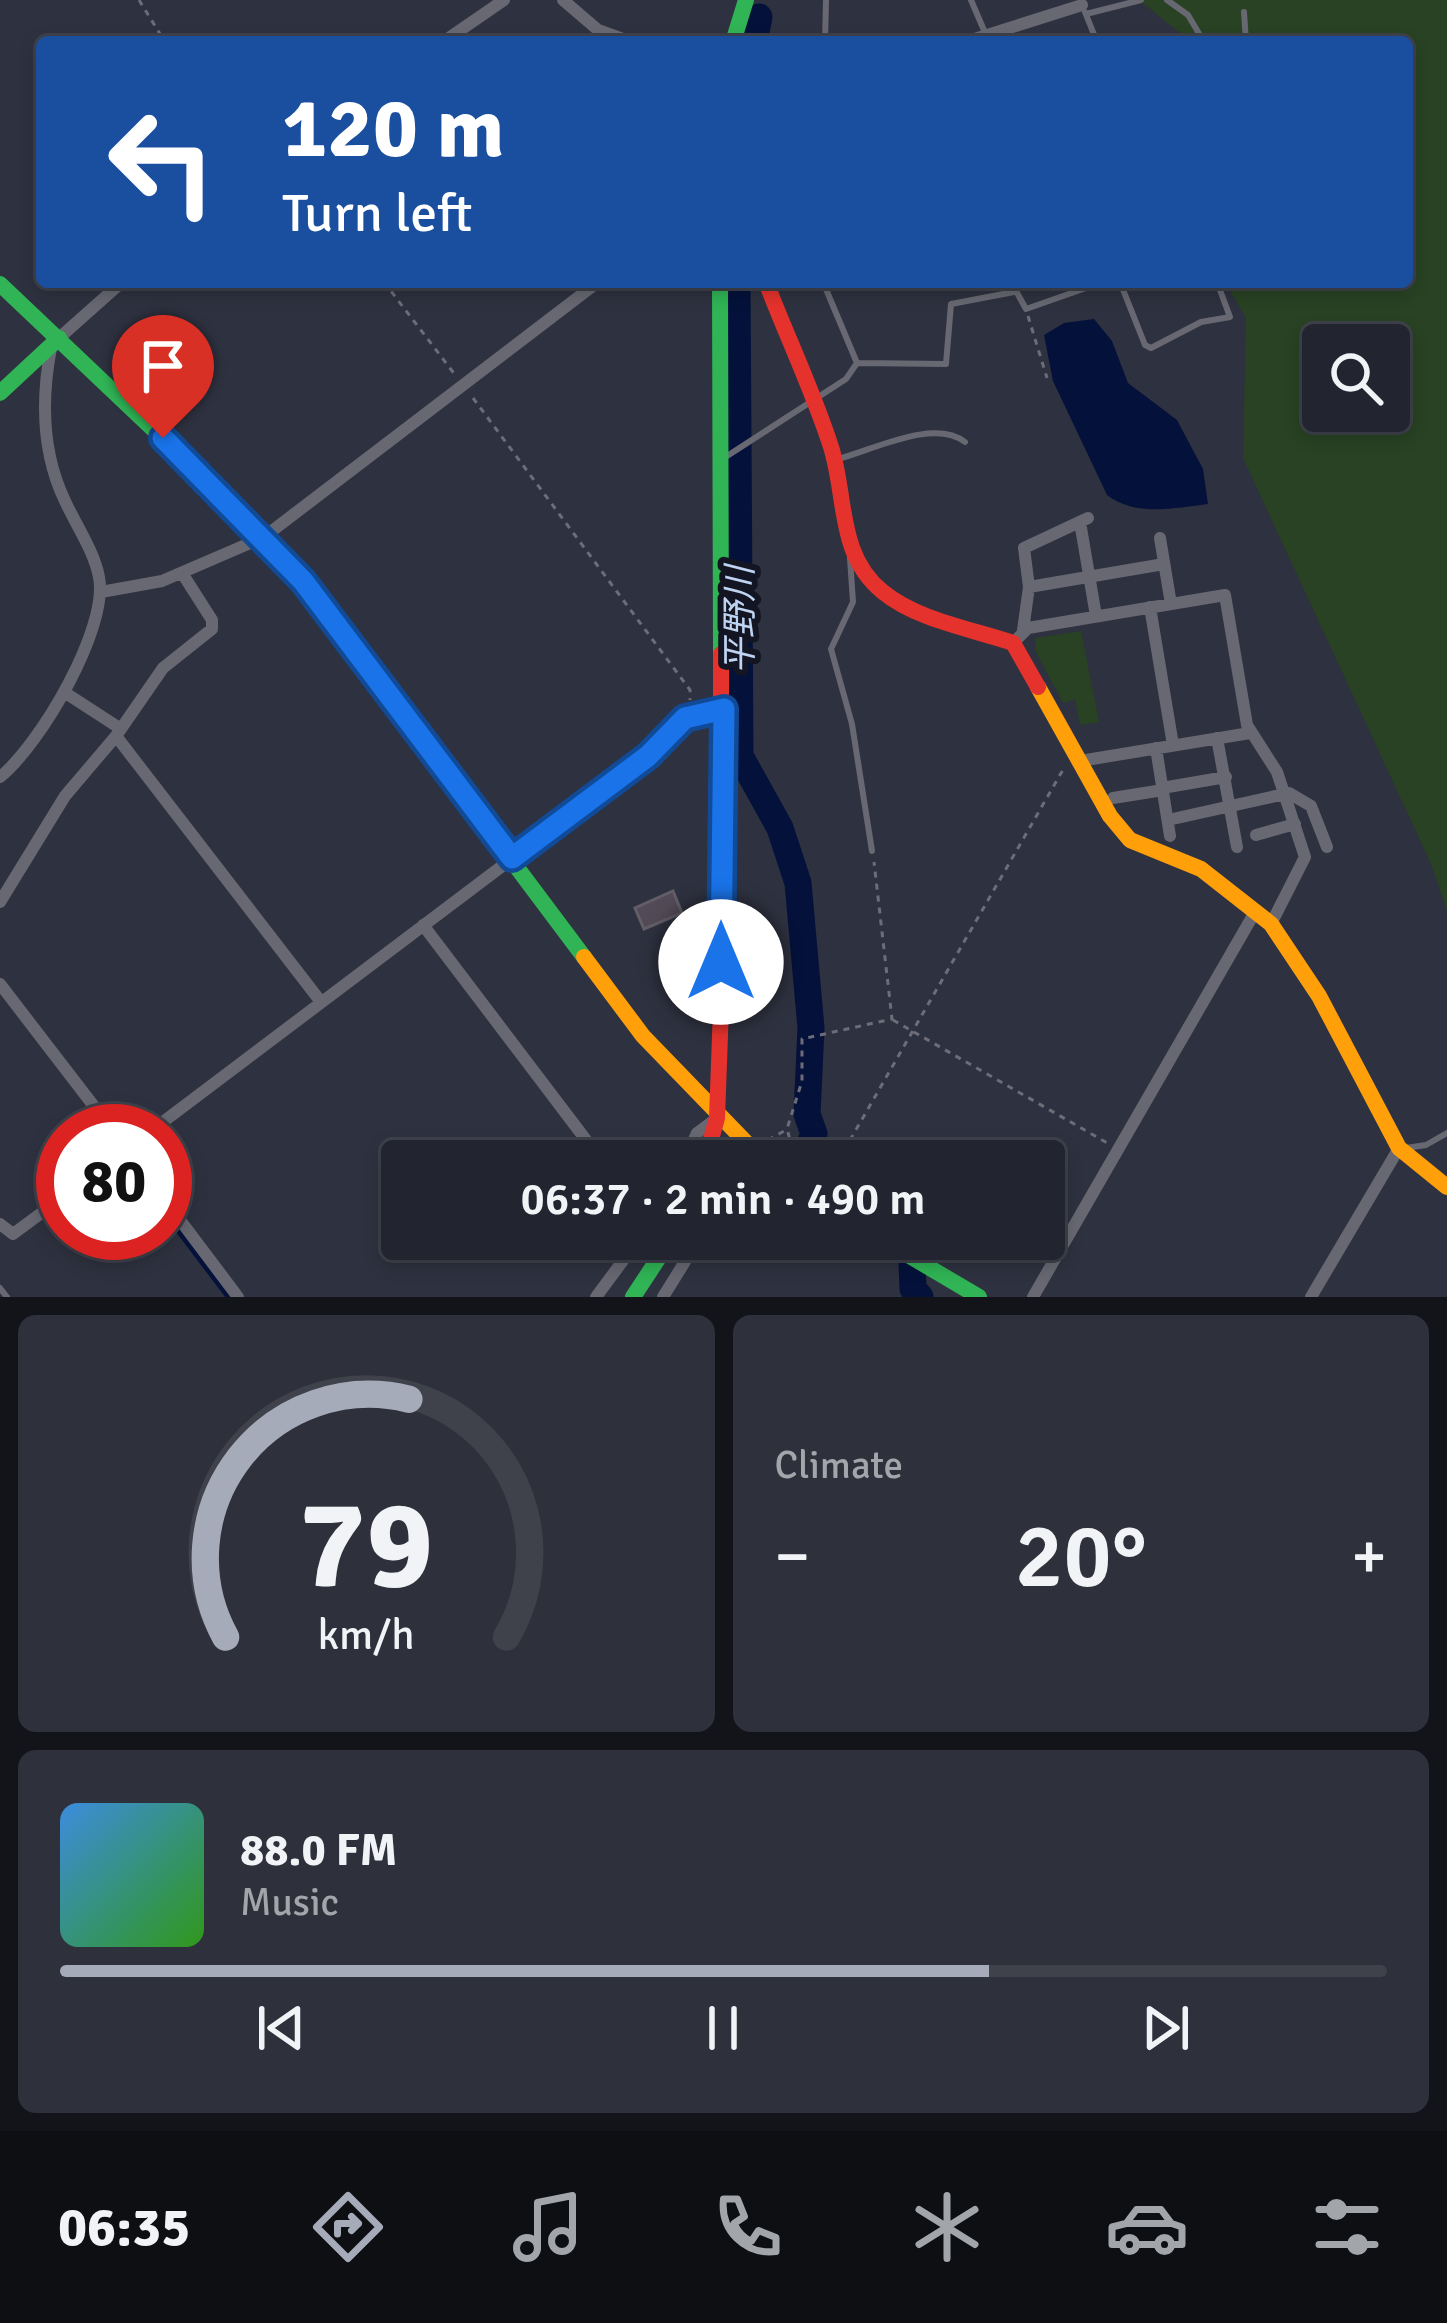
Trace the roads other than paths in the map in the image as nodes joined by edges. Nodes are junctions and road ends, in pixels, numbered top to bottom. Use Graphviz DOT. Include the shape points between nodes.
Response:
graph roads {
  1 [pos="504,0"];
  2 [pos="563,0"];
  3 [pos="746,0"];
  4 [pos="826,0"];
  5 [pos="971,0"];
  6 [pos="1141,0"];
  7 [pos="1167,0"];
  8 [pos="1083,6"];
  9 [pos="1244,13"];
  10 [pos="452,36"];
  11 [pos="605,36"];
  12 [pos="735,36"];
  13 [pos="825,36"];
  14 [pos="986,36"];
  15 [pos="996,36"];
  16 [pos="1095,36"];
  17 [pos="1200,36"];
  18 [pos="1246,36"];
  19 [pos="0,284"];
  20 [pos="116,288"];
  21 [pos="590,288"];
  22 [pos="720,288"];
  23 [pos="768,288"];
  24 [pos="826,288"];
  25 [pos="1013,288"];
  26 [pos="1086,288"];
  27 [pos="1122,288"];
  28 [pos="1219,288"];
  29 [pos="1014,292"];
  30 [pos="55,344"];
  31 [pos="857,363"];
  32 [pos="0,393"];
  33 [pos="813,402"];
  34 [pos="965,442"];
  35 [pos="726,457"];
  36 [pos="836,460"];
  37 [pos="264,537"];
  38 [pos="1160,538"];
  39 [pos="850,550"];
  40 [pos="1164,565"];
  41 [pos="182,572"];
  42 [pos="1089,576"];
  43 [pos="1029,587"];
  44 [pos="100,592"];
  45 [pos="1171,604"];
  46 [pos="1150,607"];
  47 [pos="1096,616"];
  48 [pos="1018,636"];
  49 [pos="64,692"];
  50 [pos="724,709"];
  51 [pos="119,732"];
  52 [pos="1250,733"];
  53 [pos="1217,738"];
  54 [pos="1173,745"];
  55 [pos="1156,748"];
  56 [pos="1077,756"];
  57 [pos="0,777"];
  58 [pos="1226,777"];
  59 [pos="1162,789"];
  60 [pos="1285,792"];
  61 [pos="1113,798"];
  62 [pos="1232,809"];
  63 [pos="1168,820"];
  64 [pos="1294,824"];
  65 [pos="1256,835"];
  66 [pos="1170,836"];
  67 [pos="1237,847"];
  68 [pos="1327,847"];
  69 [pos="872,851"];
  70 [pos="512,858"];
  71 [pos="0,902"];
  72 [pos="1255,912"];
  73 [pos="1271,924"];
  74 [pos="423,925"];
  75 [pos="0,984"];
  76 [pos="321,1002"];
  77 [pos="91,1104"];
  78 [pos="187,1104"];
  79 [pos="717,1118"];
  80 [pos="1447,1133"];
  81 [pos="586,1140"];
  82 [pos="694,1140"];
  83 [pos="711,1140"];
  84 [pos="739,1140"];
  85 [pos="1400,1148"];
  86 [pos="1447,1187"];
  87 [pos="36,1218"];
  88 [pos="0,1224"];
  89 [pos="192,1236"];
  90 [pos="623,1260"];
  91 [pos="657,1260"];
  92 [pos="686,1260"];
  93 [pos="917,1260"];
  94 [pos="0,1288"];
  95 [pos="7,1297"];
  96 [pos="238,1297"];
  97 [pos="596,1297"];
  98 [pos="633,1297"];
  99 [pos="663,1297"];
  100 [pos="980,1297"];
  101 [pos="1033,1297"];
  102 [pos="1311,1297"];
  1 -- 10 [label="street"];
  2 -- 11 [label="street"];
  3 -- 12 [label="main road"];
  4 -- 13 [label="lane"];
  5 -- 14 [label="lane"];
  6 -- 8 [label="lane"];
  7 -- 17 [label="lane"];
  8 -- 15 [label="street"];
  8 -- 16 [label="lane"];
  9 -- 18 [label="lane"];
  19 -- 30 [label="main road"];
  20 -- 30 [label="street"];
  21 -- 37 [label="street"];
  22 -- 35 [label="main road"];
  23 -- 33 [label="main road"];
  24 -- 31 [label="lane"];
  25 -- 29 [label="lane"];
  26 -- 29 [label="lane" via="1026,309"];
  27 -- 28 [label="lane" via="1151,347 1230,317"];
  29 -- 31 [label="lane" via="952,304 946,364"];
  30 -- 32 [label="main road"];
  30 -- 37 [label="main road"];
  30 -- 44 [label="street" via="44,398 49,446"];
  31 -- 33 [label="lane"];
  33 -- 35 [label="lane"];
  33 -- 36 [label="main road"];
  34 -- 36 [label="lane" via="931,432"];
  35 -- 50 [label="main road"];
  36 -- 39 [label="main road"];
  37 -- 41 [label="street"];
  37 -- 70 [label="main road"];
  38 -- 40 [label="street"];
  39 -- 48 [label="main road" via="885,594 931,617"];
  39 -- 69 [label="lane" via="853,602 831,650"];
  40 -- 42 [label="street"];
  40 -- 45 [label="street"];
  41 -- 44 [label="street"];
  41 -- 51 [label="street" via="212,629 177,653"];
  42 -- 43 [label="street"];
  42 -- 43 [label="street" via="1084,520 1024,548"];
  42 -- 47 [label="street"];
  43 -- 48 [label="street"];
  44 -- 49 [label="street"];
  45 -- 46 [label="street"];
  45 -- 52 [label="street" via="1225,595"];
  46 -- 47 [label="street"];
  46 -- 54 [label="street"];
  47 -- 48 [label="street"];
  48 -- 56 [label="main road"];
  49 -- 51 [label="street"];
  49 -- 57 [label="street" via="38,741"];
  50 -- 70 [label="street" via="685,718 648,756"];
  50 -- 79 [label="main road"];
  51 -- 71 [label="street" via="64,796"];
  51 -- 76 [label="street"];
  52 -- 53 [label="street"];
  52 -- 60 [label="street"];
  53 -- 54 [label="street"];
  53 -- 58 [label="street"];
  54 -- 55 [label="street"];
  55 -- 56 [label="street"];
  55 -- 59 [label="street"];
  56 -- 72 [label="main road" via="1130,840 1202,869"];
  58 -- 59 [label="street"];
  58 -- 62 [label="street"];
  59 -- 61 [label="street"];
  59 -- 63 [label="street"];
  60 -- 62 [label="street"];
  60 -- 64 [label="street"];
  60 -- 68 [label="street" via="1311,806"];
  62 -- 63 [label="street"];
  62 -- 67 [label="street"];
  63 -- 66 [label="street"];
  64 -- 65 [label="street"];
  64 -- 73 [label="street" via="1305,862"];
  70 -- 74 [label="street"];
  70 -- 79 [label="main road" via="643,1036"];
  72 -- 73 [label="main road"];
  72 -- 101 [label="street"];
  73 -- 85 [label="main road"];
  74 -- 76 [label="street"];
  74 -- 81 [label="street"];
  75 -- 77 [label="street"];
  76 -- 78 [label="street"];
  79 -- 82 [label="street"];
  79 -- 83 [label="main road"];
  79 -- 84 [label="main road"];
  80 -- 85 [label="lane"];
  85 -- 86 [label="main road"];
  85 -- 102 [label="street"];
  87 -- 88 [label="street" via="16,1233"];
  89 -- 96 [label="street"];
  90 -- 97 [label="street"];
  91 -- 98 [label="main road"];
  92 -- 99 [label="street"];
  93 -- 100 [label="main road"];
  94 -- 95 [label="lane"];
}
